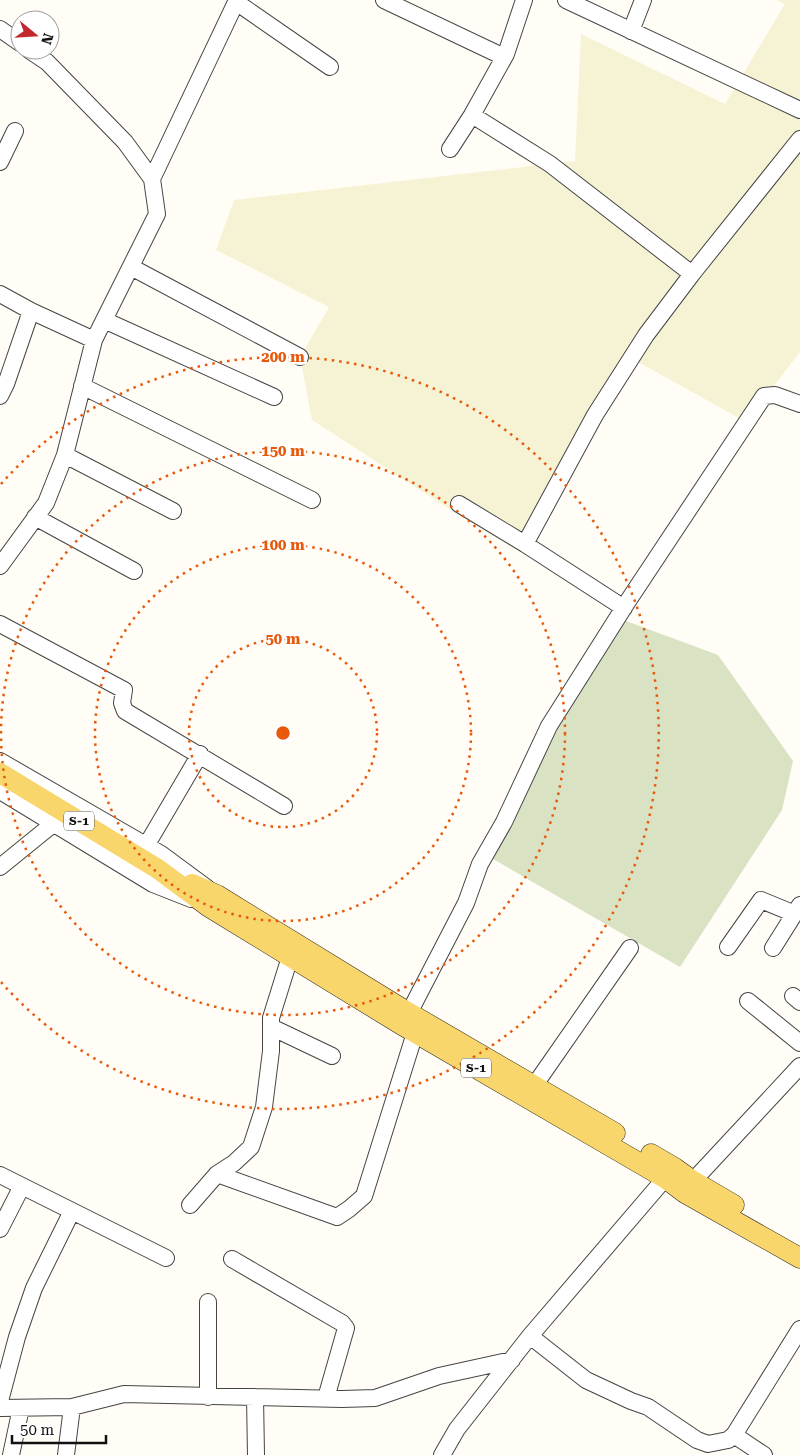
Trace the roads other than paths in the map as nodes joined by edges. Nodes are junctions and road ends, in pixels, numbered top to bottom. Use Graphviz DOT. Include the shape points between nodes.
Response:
graph roads {
  1 [pos="384,0"];
  2 [pos="524,0"];
  3 [pos="566,0"];
  4 [pos="643,0"];
  5 [pos="236,1"];
  6 [pos="631,31"];
  7 [pos="504,58"];
  8 [pos="44,60"];
  9 [pos="330,67"];
  10 [pos="800,110"];
  11 [pos="472,115"];
  12 [pos="15,131"];
  13 [pos="800,139"];
  14 [pos="450,149"];
  15 [pos="0,162"];
  16 [pos="152,179"];
  17 [pos="131,266"];
  18 [pos="692,274"];
  19 [pos="0,294"];
  20 [pos="31,311"];
  21 [pos="104,320"];
  22 [pos="94,340"];
  23 [pos="300,357"];
  24 [pos="82,386"];
  25 [pos="0,396"];
  26 [pos="274,397"];
  27 [pos="800,404"];
  28 [pos="65,456"];
  29 [pos="312,500"];
  30 [pos="459,504"];
  31 [pos="173,511"];
  32 [pos="35,517"];
  33 [pos="525,544"];
  34 [pos="0,566"];
  35 [pos="134,571"];
  36 [pos="624,608"];
  37 [pos="0,624"];
  38 [pos="200,754"];
  39 [pos="0,761"];
  40 [pos="0,773"];
  41 [pos="0,791"];
  42 [pos="284,806"];
  43 [pos="53,824"];
  44 [pos="146,846"];
  45 [pos="0,868"];
  46 [pos="213,901"];
  47 [pos="797,909"];
  48 [pos="728,947"];
  49 [pos="630,948"];
  50 [pos="773,948"];
  51 [pos="290,957"];
  52 [pos="748,1001"];
  53 [pos="409,1013"];
  54 [pos="271,1027"];
  55 [pos="415,1033"];
  56 [pos="800,1044"];
  57 [pos="332,1056"];
  58 [pos="800,1066"];
  59 [pos="534,1086"];
  60 [pos="670,1173"];
  61 [pos="217,1174"];
  62 [pos="0,1175"];
  63 [pos="692,1181"];
  64 [pos="22,1186"];
  65 [pos="190,1205"];
  66 [pos="72,1211"];
  67 [pos="0,1229"];
  68 [pos="800,1242"];
  69 [pos="166,1258"];
  70 [pos="800,1258"];
  71 [pos="232,1260"];
  72 [pos="208,1302"];
  73 [pos="800,1329"];
  74 [pos="530,1336"];
  75 [pos="512,1360"];
  76 [pos="208,1397"];
  77 [pos="255,1397"];
  78 [pos="326,1398"];
  79 [pos="0,1401"];
  80 [pos="72,1407"];
  81 [pos="0,1408"];
  82 [pos="21,1408"];
  83 [pos="734,1435"];
  84 [pos="10,1455"];
  85 [pos="66,1455"];
  86 [pos="256,1455"];
  87 [pos="442,1455"];
  88 [pos="764,1455"];
  1 -- 7 [label="street"];
  2 -- 7 [label="street"];
  3 -- 6 [label="street"];
  4 -- 6 [label="street"];
  5 -- 9 [label="street"];
  5 -- 16 [label="street"];
  6 -- 10 [label="street"];
  7 -- 11 [label="street"];
  8 -- 16 [label="street" via="125,142"];
  11 -- 14 [label="street"];
  11 -- 18 [label="street" via="550,164"];
  12 -- 15 [label="street"];
  13 -- 18 [label="street"];
  16 -- 17 [label="street" via="157,214"];
  17 -- 21 [label="street"];
  17 -- 23 [label="street"];
  18 -- 33 [label="street" via="646,335 595,415"];
  19 -- 20 [label="street"];
  20 -- 22 [label="street"];
  20 -- 25 [label="street"];
  21 -- 22 [label="street"];
  21 -- 26 [label="street"];
  22 -- 24 [label="street"];
  24 -- 28 [label="street"];
  24 -- 29 [label="street"];
  27 -- 36 [label="street" via="775,395 764,396"];
  28 -- 31 [label="street"];
  28 -- 32 [label="street" via="46,503"];
  30 -- 33 [label="street"];
  32 -- 34 [label="street"];
  32 -- 35 [label="street"];
  33 -- 36 [label="street"];
  36 -- 53 [label="street" via="549,726 504,822 480,864 466,904"];
  37 -- 38 [label="street" via="124,690 122,703 126,711"];
  38 -- 42 [label="street"];
  38 -- 44 [label="street"];
  39 -- 44 [label="street"];
  40 -- 46 [label="main road, S-1"];
  41 -- 43 [label="street"];
  43 -- 45 [label="street"];
  43 -- 46 [label="street" via="154,884"];
  44 -- 46 [label="street" via="161,854"];
  46 -- 51 [label="main road, S-1"];
  46 -- 53 [label="main road, S-1"];
  47 -- 48 [label="street" via="761,900"];
  47 -- 50 [label="street"];
  49 -- 59 [label="street"];
  51 -- 54 [label="street"];
  51 -- 55 [label="main road, S-1"];
  52 -- 56 [label="street"];
  53 -- 59 [label="main road, S-1"];
  54 -- 57 [label="street"];
  54 -- 61 [label="street" via="264,1107 251,1147"];
  55 -- 60 [label="main road, S-1"];
  55 -- 61 [label="street" via="364,1196 349,1209 337,1217"];
  58 -- 63 [label="street"];
  59 -- 60 [label="main road, S-1"];
  60 -- 63 [label="main road, S-1"];
  60 -- 70 [label="main road, S-1" via="685,1193"];
  60 -- 74 [label="street"];
  61 -- 65 [label="street"];
  62 -- 64 [label="street"];
  63 -- 68 [label="main road, S-1"];
  64 -- 66 [label="street"];
  64 -- 67 [label="street"];
  66 -- 69 [label="street"];
  66 -- 79 [label="street" via="34,1288"];
  71 -- 78 [label="street" via="346,1328"];
  72 -- 76 [label="street"];
  73 -- 83 [label="street"];
  74 -- 75 [label="street"];
  74 -- 83 [label="street" via="586,1380 648,1407 696,1440 708,1444 728,1440"];
  75 -- 78 [label="street" via="439,1376 375,1398"];
  75 -- 87 [label="street" via="457,1429"];
  76 -- 77 [label="street"];
  76 -- 80 [label="street" via="124,1394"];
  77 -- 78 [label="street"];
  77 -- 86 [label="street"];
  80 -- 82 [label="street"];
  80 -- 85 [label="street"];
  81 -- 82 [label="street"];
  82 -- 84 [label="street"];
  83 -- 88 [label="street"];
}
